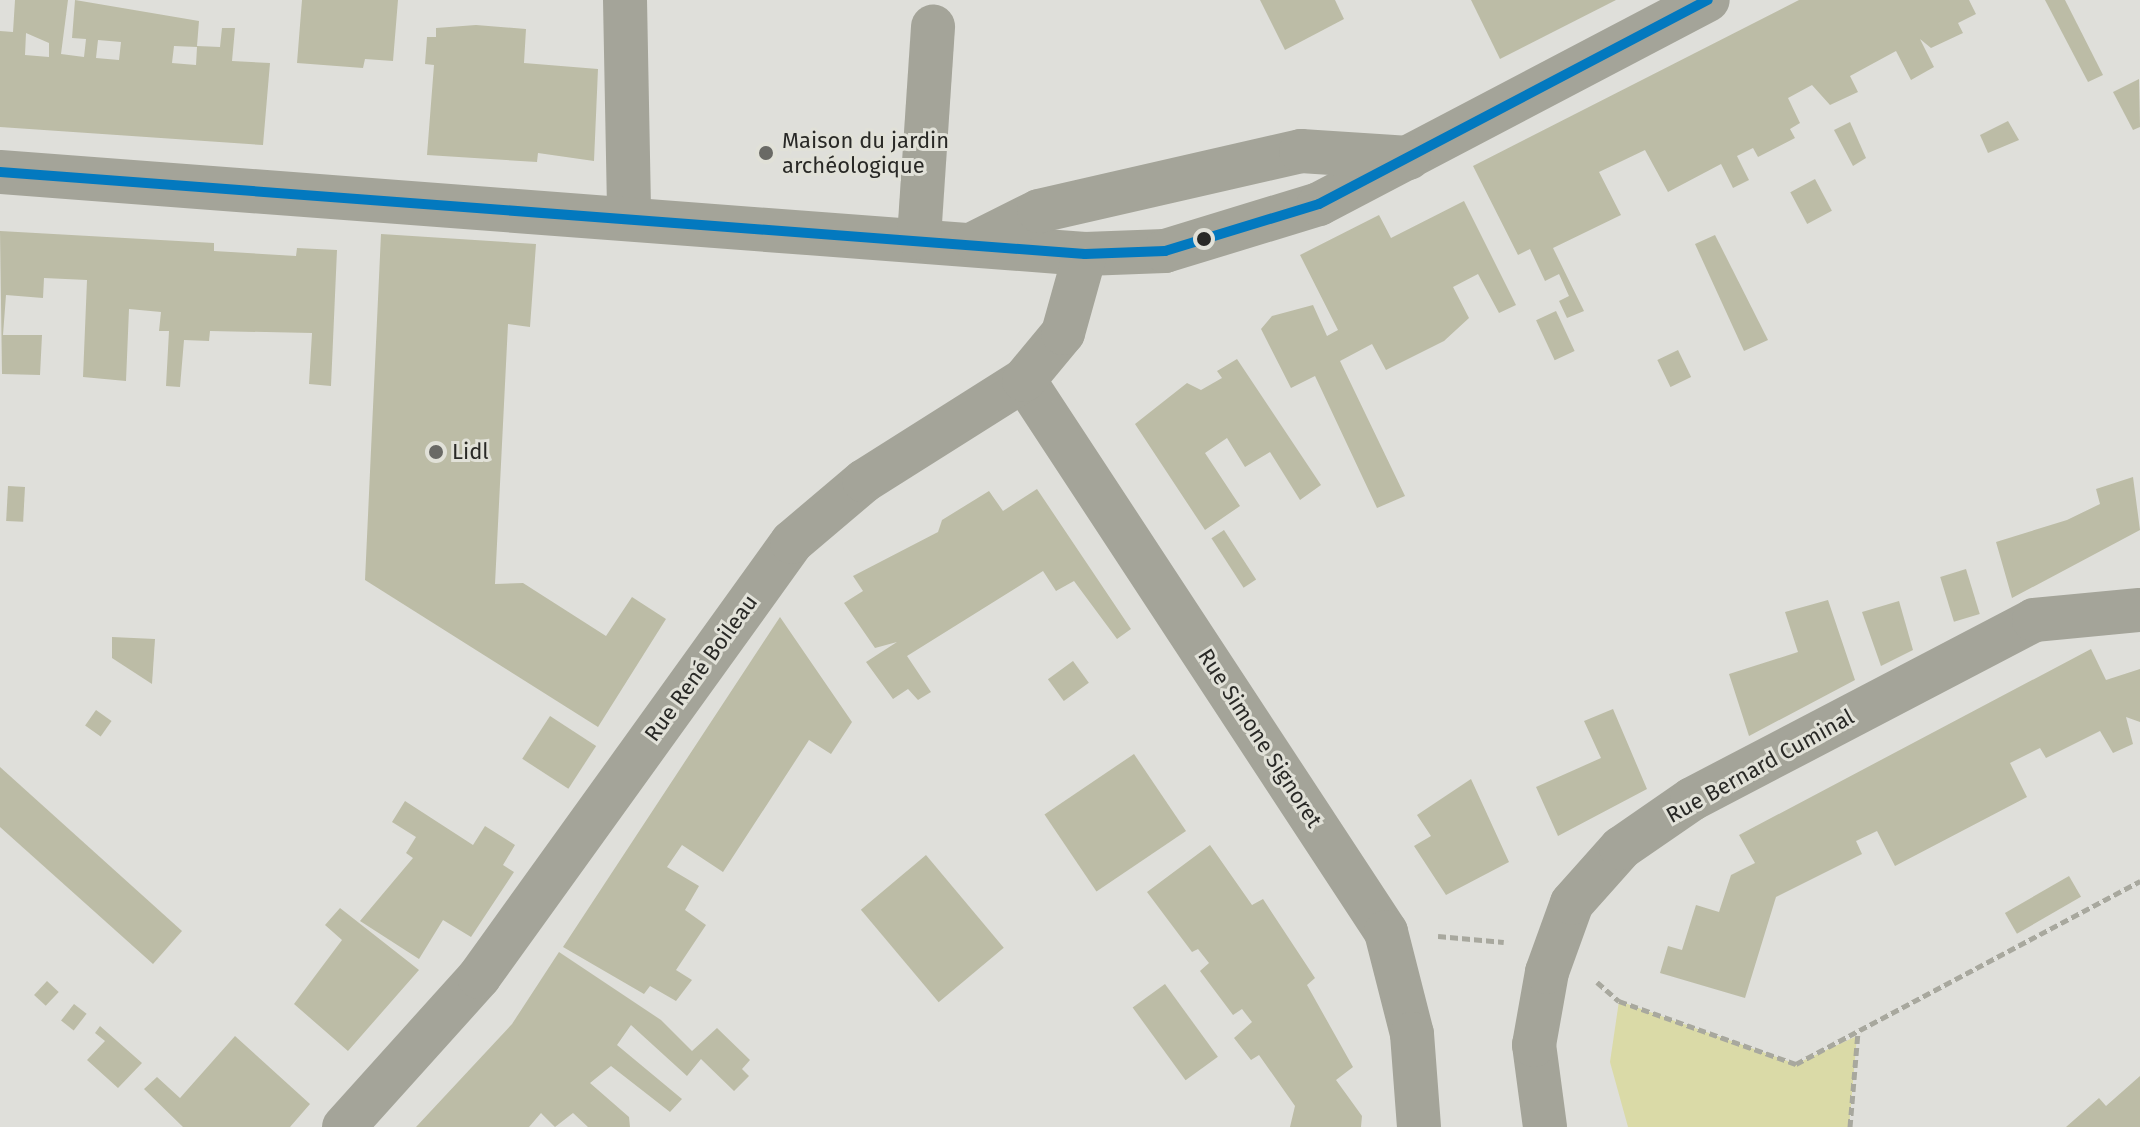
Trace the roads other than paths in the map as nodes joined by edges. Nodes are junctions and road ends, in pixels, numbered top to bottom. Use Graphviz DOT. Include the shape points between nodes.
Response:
graph roads {
  1 [pos="625,0"];
  2 [pos="1708,0"];
  3 [pos="933,26"];
  4 [pos="1411,158"];
  5 [pos="0,172"];
  6 [pos="629,216"];
  7 [pos="919,238"];
  8 [pos="977,242"];
  9 [pos="1085,254"];
  10 [pos="1024,380"];
  11 [pos="2140,610"];
  12 [pos="344,1127"];
  13 [pos="1419,1127"];
  14 [pos="1545,1127"];
  1 -- 6 [label="street"];
  2 -- 4 [label="street"];
  3 -- 7 [label="street"];
  4 -- 8 [label="street" via="1301,151 1039,211"];
  4 -- 9 [label="street" via="1245,232 1165,251"];
  5 -- 6 [label="street"];
  6 -- 7 [label="street"];
  7 -- 8 [label="street"];
  8 -- 9 [label="street"];
  9 -- 10 [label="street, Rue René Boileau" via="1063,333"];
  10 -- 12 [label="street, Rue René Boileau" via="864,481 792,542 479,977"];
  10 -- 13 [label="street, Rue Simone Signoret" via="1386,932 1412,1034"];
  11 -- 14 [label="street, Rue Bernard Cuminal" via="2034,620 1692,799 1621,848 1572,903 1556,947 1534,1045"];
}
